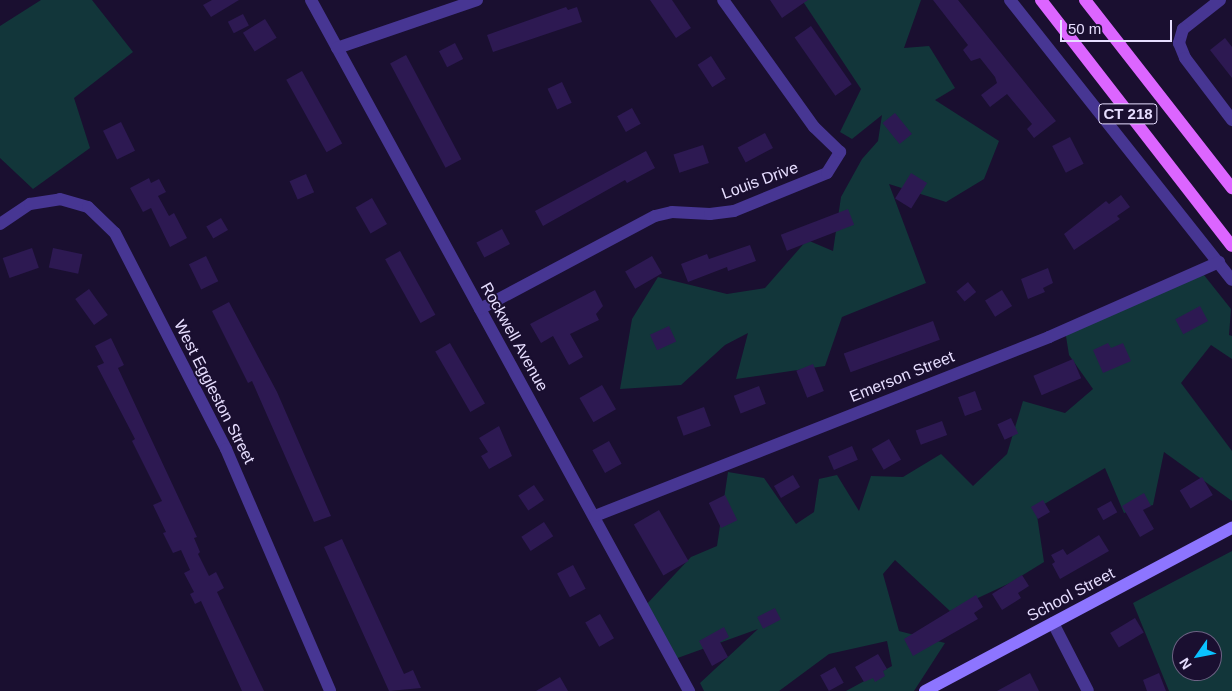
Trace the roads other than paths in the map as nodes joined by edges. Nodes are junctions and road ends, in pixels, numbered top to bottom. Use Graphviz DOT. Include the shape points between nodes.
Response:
graph roads {
  1 [pos="311,0"];
  2 [pos="477,0"];
  3 [pos="723,0"];
  4 [pos="1010,0"];
  5 [pos="1041,0"];
  6 [pos="1085,0"];
  7 [pos="1220,0"];
  8 [pos="337,48"];
  9 [pos="1232,120"];
  10 [pos="1230,181"];
  11 [pos="0,224"];
  12 [pos="1232,246"];
  13 [pos="1219,262"];
  14 [pos="1232,280"];
  15 [pos="480,309"];
  16 [pos="595,516"];
  17 [pos="1232,528"];
  18 [pos="1053,623"];
  19 [pos="330,691"];
  20 [pos="689,691"];
  21 [pos="926,691"];
  22 [pos="1088,691"];
  1 -- 8 [label="street, Rockwell Avenue"];
  2 -- 8 [label="street"];
  3 -- 15 [label="street, Louis Drive" via="814,126 840,152 827,173 734,211 710,214 672,212 655,216"];
  4 -- 13 [label="street"];
  5 -- 12 [label="main road, CT 218"];
  6 -- 10 [label="main road, CT 218"];
  7 -- 9 [label="street" via="1183,29 1179,43 1185,58"];
  8 -- 15 [label="street, Rockwell Avenue"];
  11 -- 19 [label="street, West Eggleston Street" via="30,204 60,199 88,207 115,233 226,449"];
  13 -- 14 [label="street"];
  13 -- 16 [label="street, Emerson Street" via="1048,337"];
  15 -- 16 [label="street, Rockwell Avenue"];
  16 -- 20 [label="street, Rockwell Avenue"];
  17 -- 18 [label="main road, School Street"];
  18 -- 21 [label="main road, School Street"];
  18 -- 22 [label="street"];
}
